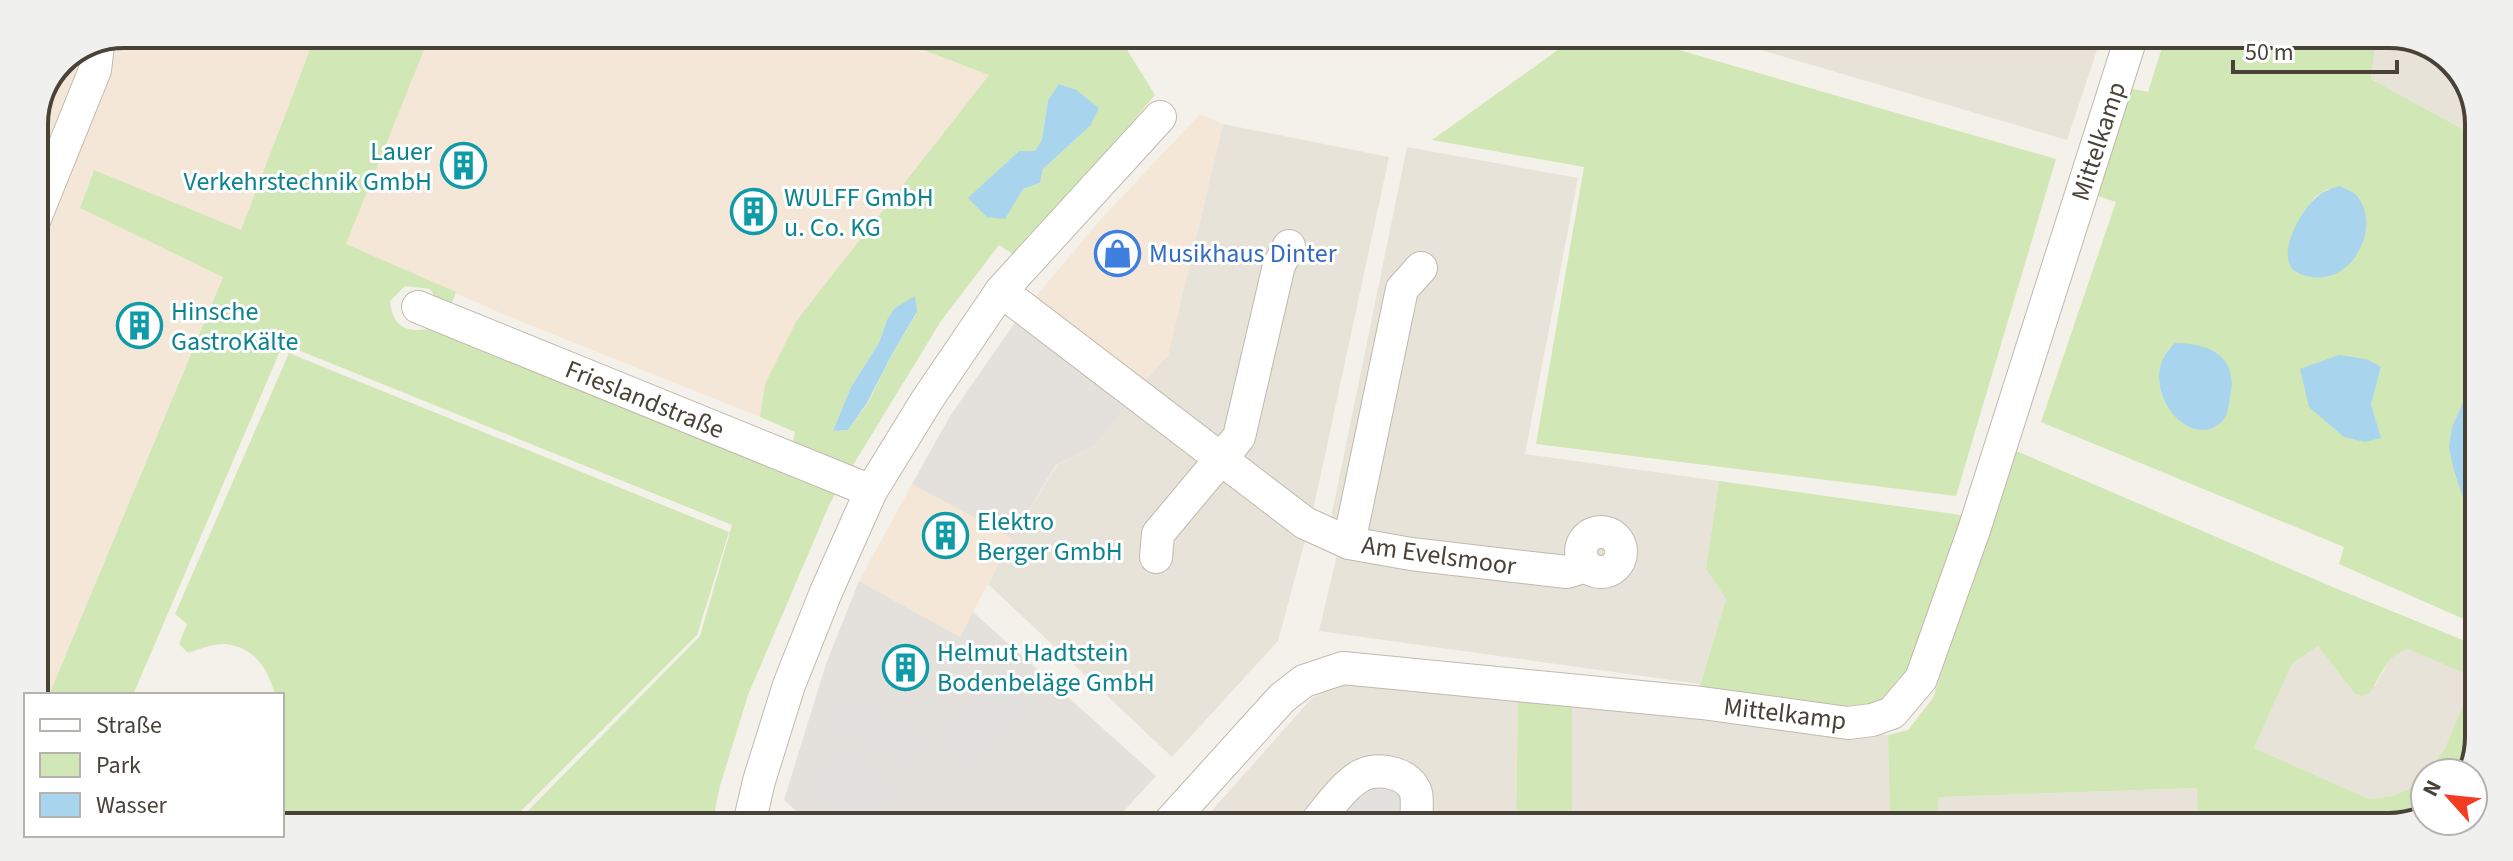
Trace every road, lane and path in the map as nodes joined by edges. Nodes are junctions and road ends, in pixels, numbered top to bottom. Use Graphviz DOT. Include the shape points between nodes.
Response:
graph roads {
  1 [pos="2128,48"];
  2 [pos="97,53"];
  3 [pos="1160,117"];
  4 [pos="48,186"];
  5 [pos="1289,246"];
  6 [pos="1421,268"];
  7 [pos="1001,291"];
  8 [pos="418,307"];
  9 [pos="1221,459"];
  10 [pos="871,491"];
  11 [pos="1349,543"];
  12 [pos="1156,557"];
  13 [pos="1586,566"];
  14 [pos="752,813"];
  15 [pos="1178,813"];
  16 [pos="1325,813"];
  17 [pos="1416,813"];
  1 -- 15 [label="street, Mittelkamp" via="1974,530 1921,679 1892,713 1848,723 1702,703 1343,668 1304,681 1282,698"];
  2 -- 4 [label="street"];
  3 -- 7 [label="street"];
  5 -- 9 [label="street" via="1279,265 1239,437"];
  6 -- 11 [label="street" via="1402,289"];
  7 -- 9 [label="street, Am Evelsmoor"];
  7 -- 10 [label="street"];
  8 -- 10 [label="street, Frieslandstraße"];
  9 -- 11 [label="street, Am Evelsmoor" via="1305,523"];
  9 -- 12 [label="street" via="1158,534"];
  10 -- 14 [label="street" via="789,685"];
  11 -- 13 [label="street, Am Evelsmoor" via="1567,572"];
  16 -- 17 [label="street" via="1354,781 1385,771 1413,786"];
}
